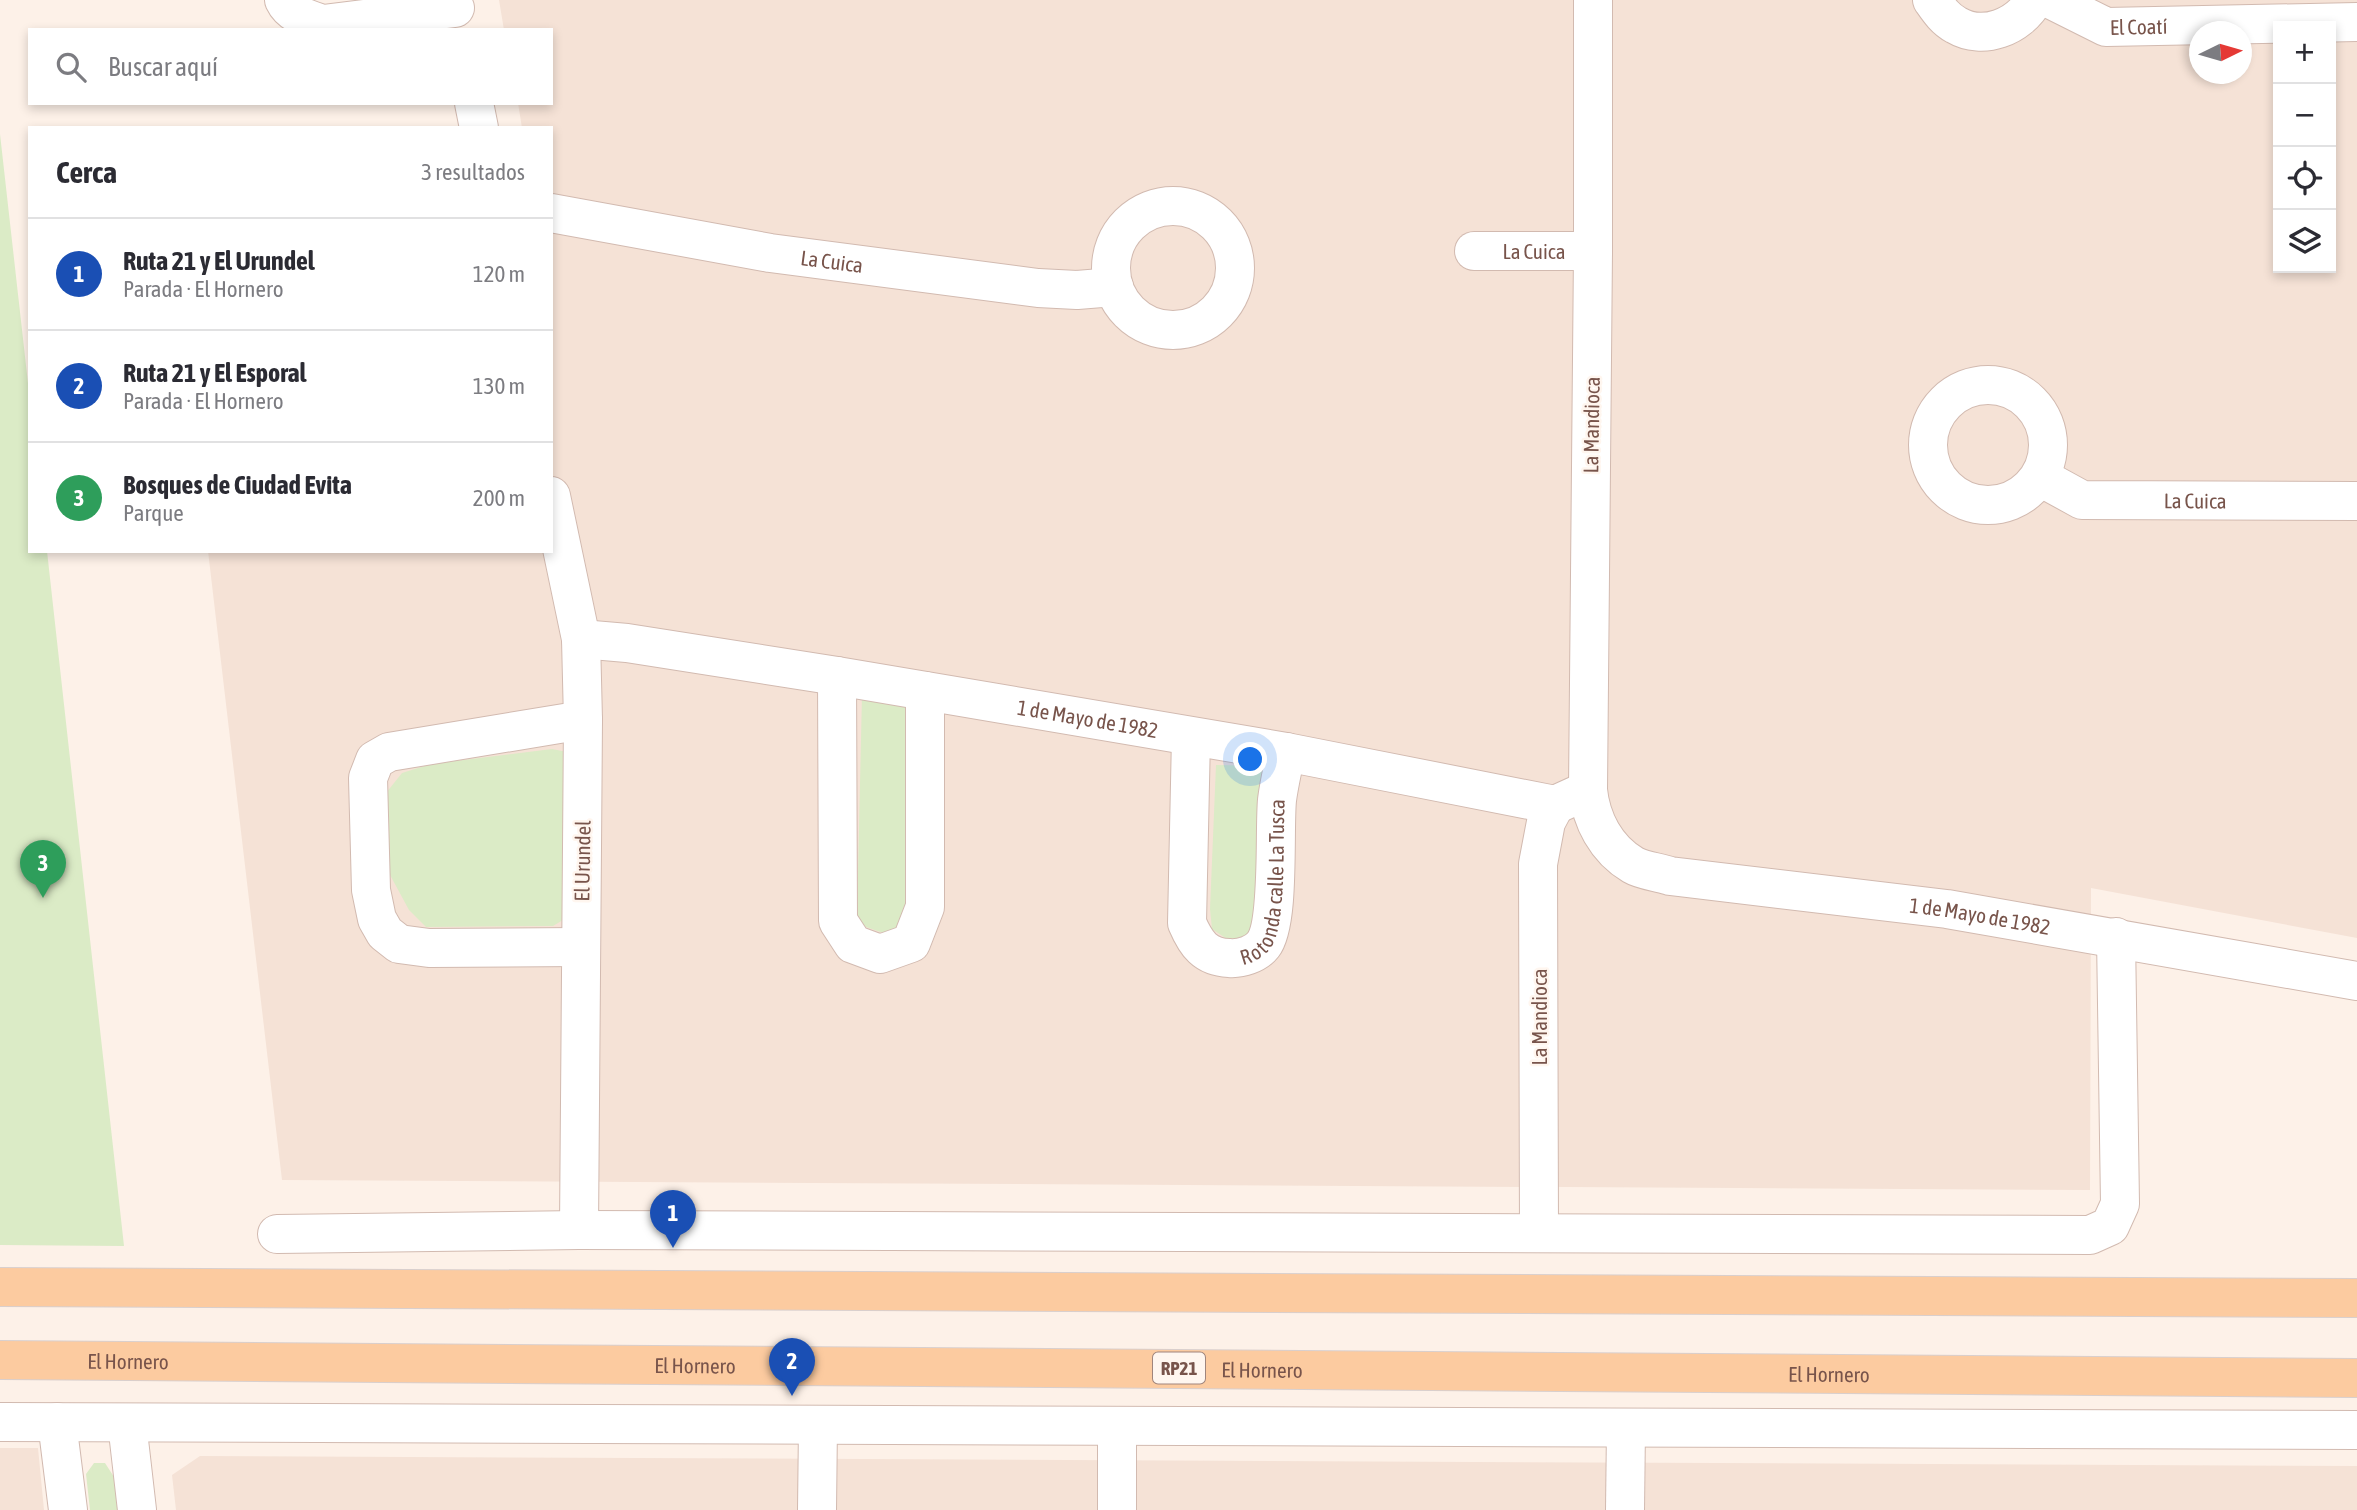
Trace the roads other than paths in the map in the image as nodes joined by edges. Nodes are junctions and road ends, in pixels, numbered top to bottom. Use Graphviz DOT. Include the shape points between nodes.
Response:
graph roads {
  1 [pos="284,0"];
  2 [pos="1593,0"];
  3 [pos="1932,0"];
  4 [pos="2034,0"];
  5 [pos="2052,0"];
  6 [pos="456,13"];
  7 [pos="2357,22"];
  8 [pos="474,105"];
  9 [pos="479,126"];
  10 [pos="553,213"];
  11 [pos="1474,251"];
  12 [pos="1593,251"];
  13 [pos="1114,287"];
  14 [pos="2040,477"];
  15 [pos="2357,501"];
  16 [pos="553,506"];
  17 [pos="581,639"];
  18 [pos="837,676"];
  19 [pos="925,691"];
  20 [pos="583,720"];
  21 [pos="1191,737"];
  22 [pos="1286,752"];
  23 [pos="1572,798"];
  24 [pos="1609,846"];
  25 [pos="2116,937"];
  26 [pos="581,947"];
  27 [pos="2357,981"];
  28 [pos="579,1230"];
  29 [pos="1539,1233"];
  30 [pos="277,1234"];
  31 [pos="0,1287"];
  32 [pos="2357,1298"];
  33 [pos="0,1360"];
  34 [pos="2357,1378"];
  35 [pos="0,1422"];
  36 [pos="57,1422"];
  37 [pos="127,1423"];
  38 [pos="818,1425"];
  39 [pos="1117,1426"];
  40 [pos="1626,1428"];
  41 [pos="2357,1430"];
  42 [pos="68,1510"];
  43 [pos="137,1510"];
  44 [pos="817,1510"];
  45 [pos="1117,1510"];
  46 [pos="1625,1510"];
  1 -- 6 [label="street" via="288,8 323,24"];
  2 -- 12 [label="street, La Mandioca"];
  3 -- 4 [label="street" via="1957,26 1976,31 2014,23"];
  5 -- 7 [label="street, El Coatí" via="2106,27"];
  8 -- 9 [label="street"];
  10 -- 13 [label="street, La Cuica" via="770,253 1038,288"];
  11 -- 12 [label="street, La Cuica"];
  12 -- 23 [label="street, La Mandioca"];
  14 -- 15 [label="street, La Cuica" via="2082,500"];
  16 -- 17 [label="street, El Urundel"];
  17 -- 18 [label="street, 1 de Mayo de 1982"];
  17 -- 20 [label="street, El Urundel"];
  18 -- 19 [label="street, 1 de Mayo de 1982"];
  18 -- 19 [label="street" via="838,921 853,944 880,954 911,943 925,907"];
  19 -- 21 [label="street, 1 de Mayo de 1982"];
  20 -- 26 [label="street, El Urundel"];
  20 -- 26 [label="street" via="389,752 375,760 368,778 372,890 377,919 386,933 400,944 429,948"];
  21 -- 22 [label="street, 1 de Mayo de 1982"];
  21 -- 22 [label="street, Rotonda calle La Tusca" via="1187,923 1195,940 1213,956 1233,959 1255,953 1265,943 1272,918 1277,801"];
  22 -- 23 [label="street, 1 de Mayo de 1982"];
  23 -- 24 [label="street, La Mandioca" via="1593,817"];
  23 -- 29 [label="street, La Mandioca" via="1546,822 1538,864"];
  24 -- 25 [label="street, 1 de Mayo de 1982" via="1634,866 1670,876 1947,909"];
  25 -- 27 [label="street, 1 de Mayo de 1982"];
  25 -- 29 [label="street" via="2120,1204 2110,1226 2090,1235"];
  26 -- 28 [label="street, El Urundel"];
  28 -- 29 [label="street"];
  28 -- 30 [label="street"];
  31 -- 32 [label="main road"];
  33 -- 34 [label="main road, El Hornero / RP21"];
  35 -- 36 [label="street"];
  36 -- 37 [label="street"];
  36 -- 42 [label="street"];
  37 -- 38 [label="street"];
  37 -- 43 [label="street"];
  38 -- 39 [label="street"];
  38 -- 44 [label="street"];
  39 -- 40 [label="street"];
  39 -- 45 [label="street"];
  40 -- 41 [label="street"];
  40 -- 46 [label="street"];
}
